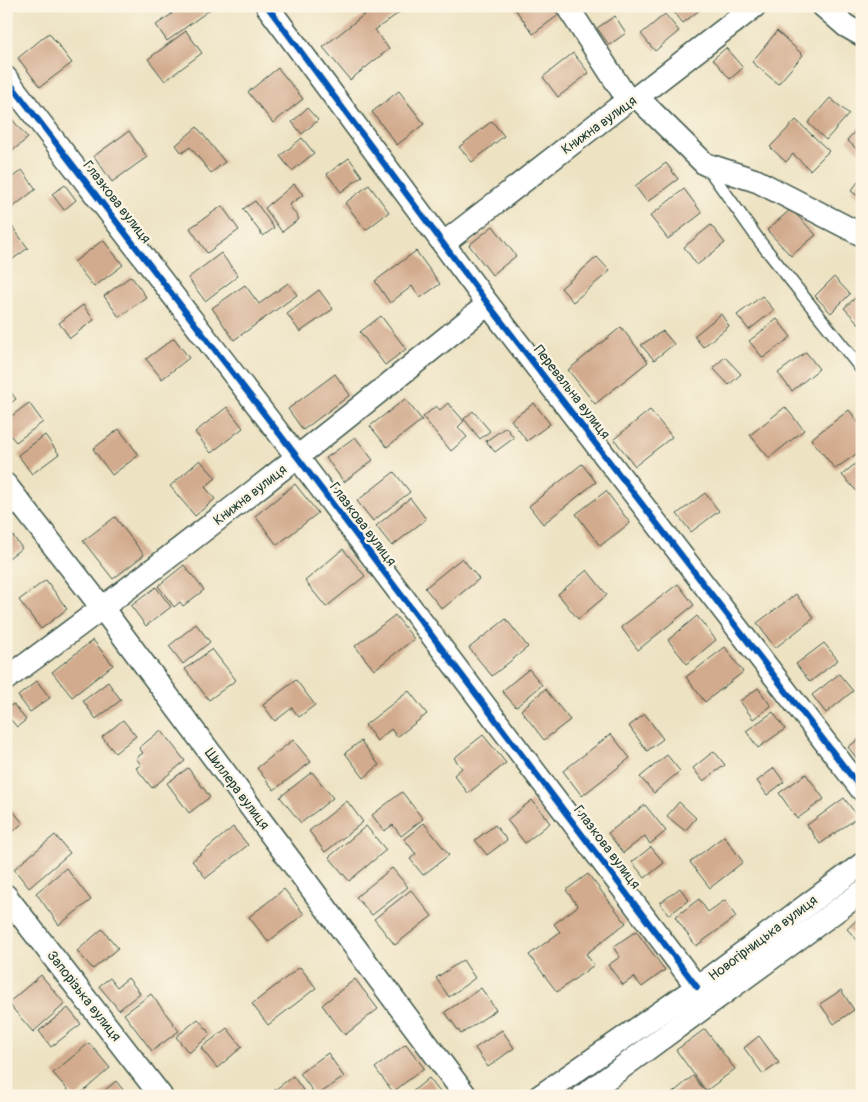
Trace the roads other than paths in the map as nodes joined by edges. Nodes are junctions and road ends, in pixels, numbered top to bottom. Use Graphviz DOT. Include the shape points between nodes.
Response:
graph roads {
  1 [pos="267,6"];
  2 [pos="567,6"];
  3 [pos="755,6"];
  4 [pos="823,6"];
  5 [pos="862,35"];
  6 [pos="6,78"];
  7 [pos="633,99"];
  8 [pos="705,164"];
  9 [pos="862,235"];
  10 [pos="444,243"];
  11 [pos="488,304"];
  12 [pos="862,370"];
  13 [pos="298,458"];
  14 [pos="6,485"];
  15 [pos="103,609"];
  16 [pos="6,679"];
  17 [pos="862,790"];
  18 [pos="862,864"];
  19 [pos="862,892"];
  20 [pos="6,896"];
  21 [pos="697,987"];
  22 [pos="161,1096"];
  23 [pos="466,1096"];
  24 [pos="540,1096"];
  25 [pos="583,1096"];
  1 -- 10 [label="street, Перевальна вулиця"];
  2 -- 7 [label="street"];
  3 -- 7 [label="street, Книжна вулиця"];
  4 -- 5 [label="street"];
  6 -- 13 [label="street, Глазкова вулиця"];
  7 -- 8 [label="street"];
  7 -- 10 [label="street, Книжна вулиця"];
  8 -- 9 [label="street" via="757,181"];
  8 -- 12 [label="lane" via="761,243"];
  10 -- 11 [label="street, Перевальна вулиця"];
  11 -- 13 [label="street, Книжна вулиця"];
  11 -- 17 [label="street, Перевальна вулиця"];
  13 -- 15 [label="street, Книжна вулиця"];
  13 -- 21 [label="street, Глазкова вулиця"];
  14 -- 15 [label="street, Шиллера вулиця"];
  15 -- 16 [label="street, Книжна вулиця"];
  15 -- 23 [label="street, Шиллера вулиця"];
  18 -- 21 [label="street, Новогірницька вулиця"];
  19 -- 25 [label="street, Новогірницька вулиця"];
  20 -- 22 [label="street, Запорізька вулиця"];
  21 -- 24 [label="street, Новогірницька вулиця"];
}
